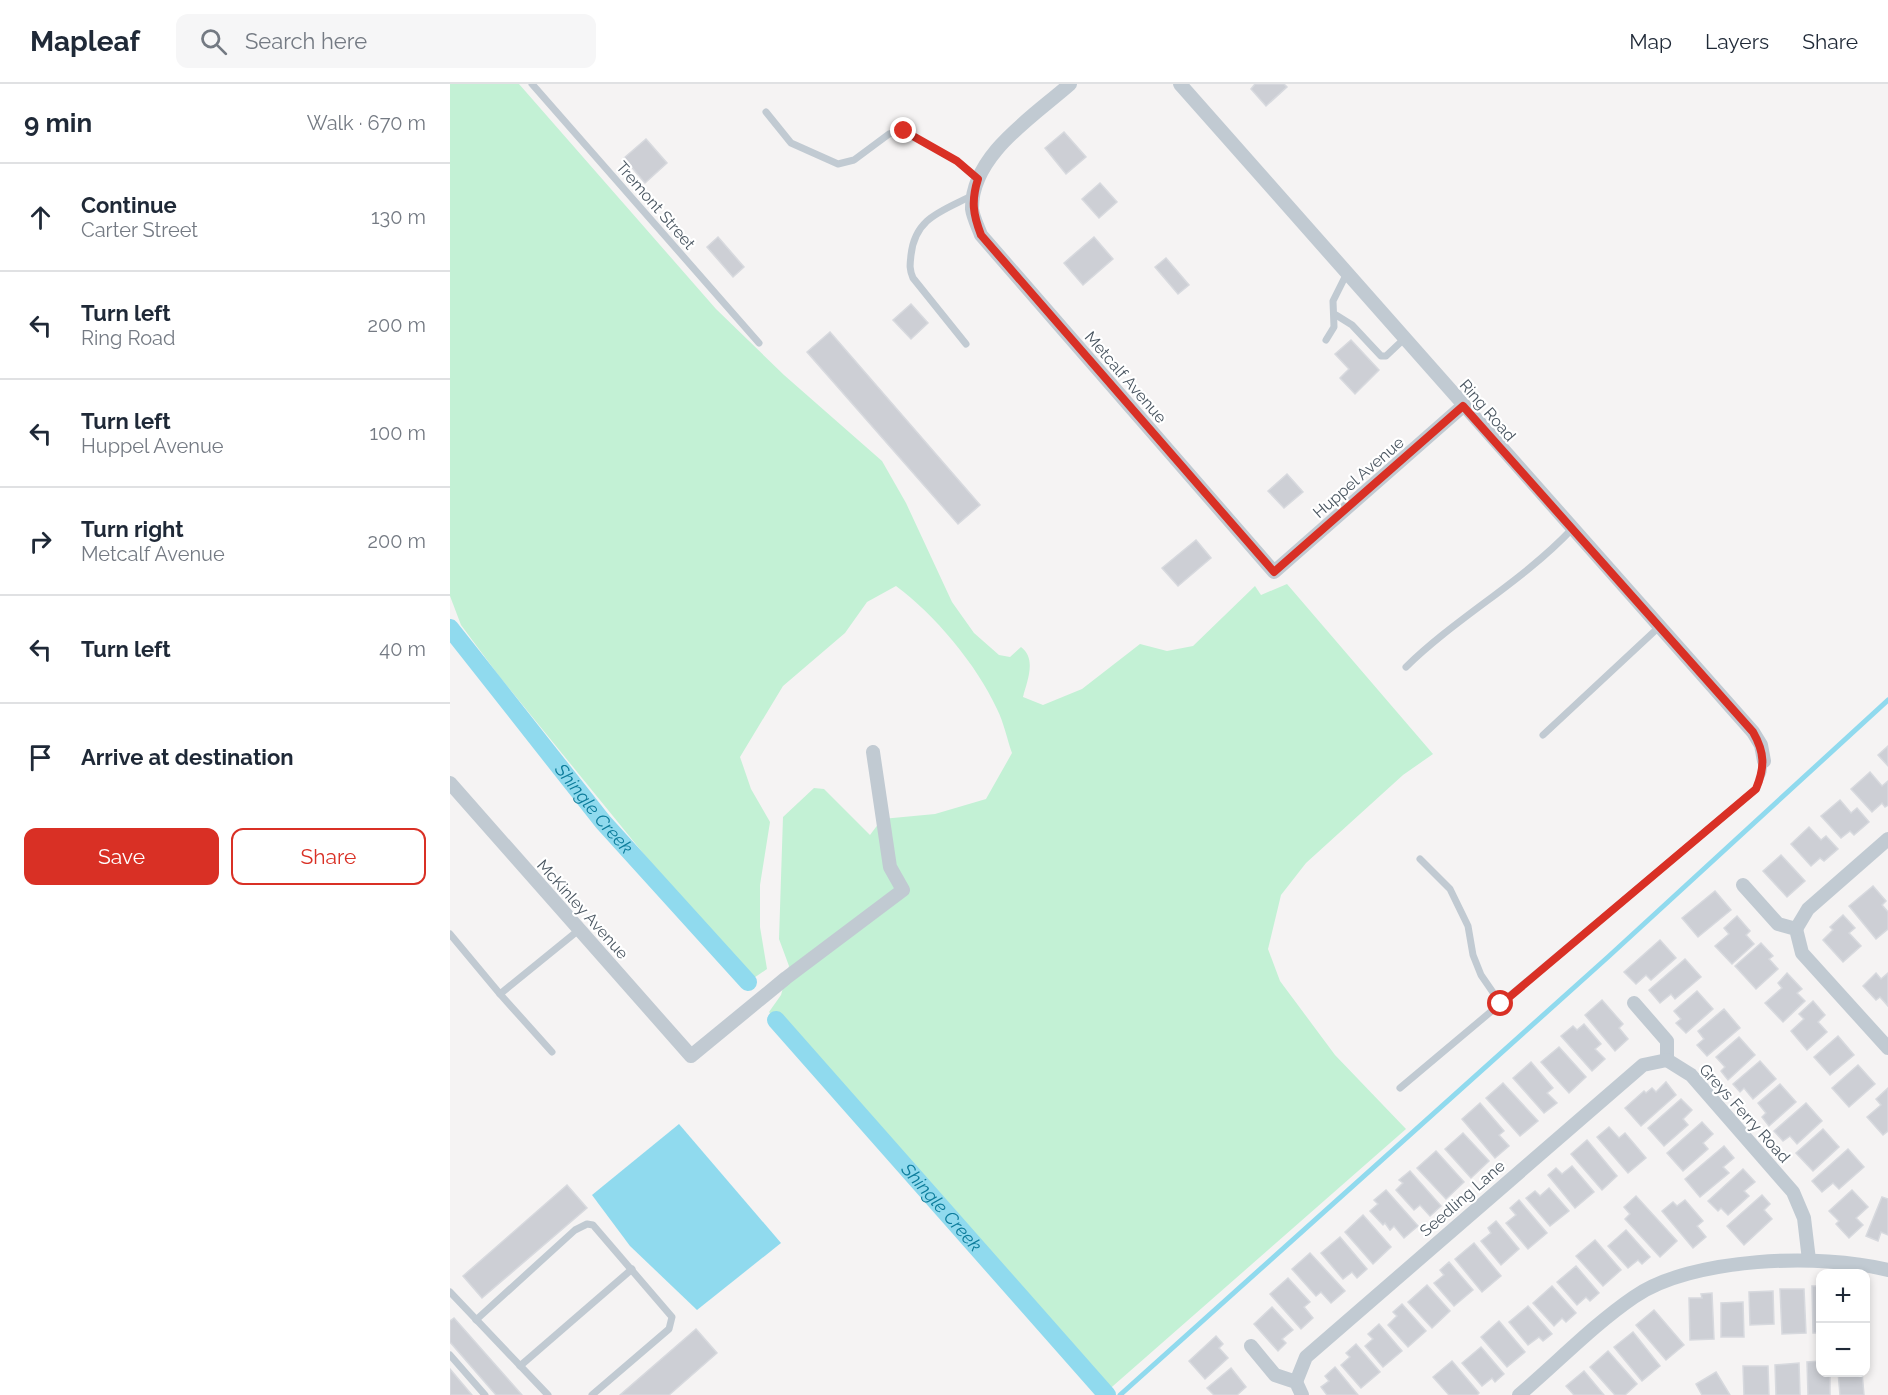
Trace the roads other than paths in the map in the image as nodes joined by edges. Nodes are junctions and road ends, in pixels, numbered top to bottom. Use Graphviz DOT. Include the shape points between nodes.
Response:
graph roads {
  1 [pos="532,84"];
  2 [pos="1070,84"];
  3 [pos="1180,84"];
  4 [pos="766,112"];
  5 [pos="978,179"];
  6 [pos="973,195"];
  7 [pos="1347,273"];
  8 [pos="1336,315"];
  9 [pos="1404,339"];
  10 [pos="1326,340"];
  11 [pos="759,343"];
  12 [pos="966,344"];
  13 [pos="1463,406"];
  14 [pos="1572,529"];
  15 [pos="1274,572"];
  16 [pos="1659,627"];
  17 [pos="1406,667"];
  18 [pos="1543,735"];
  19 [pos="873,752"];
  20 [pos="1764,761"];
  21 [pos="450,783"];
  22 [pos="1888,839"];
  23 [pos="1420,859"];
  24 [pos="1743,885"];
  25 [pos="580,929"];
  26 [pos="1796,929"];
  27 [pos="450,934"];
  28 [pos="500,994"];
  29 [pos="1634,1003"];
  30 [pos="1501,1004"];
  31 [pos="1888,1048"];
  32 [pos="552,1052"];
  33 [pos="1667,1060"];
  34 [pos="1400,1088"];
  35 [pos="1809,1260"];
  36 [pos="632,1269"];
  37 [pos="1888,1270"];
  38 [pos="450,1292"];
  39 [pos="476,1320"];
  40 [pos="1251,1346"];
  41 [pos="450,1355"];
  42 [pos="520,1366"];
  43 [pos="1296,1382"];
  44 [pos="485,1395"];
  45 [pos="548,1395"];
  46 [pos="592,1395"];
  47 [pos="1302,1395"];
  48 [pos="1519,1395"];
  1 -- 11 [label="lane, Tremont Street"];
  2 -- 5 [label="street" via="994,152"];
  3 -- 7 [label="street, Ring Road"];
  4 -- 5 [label="lane" via="790,143 838,164 854,160 890,134 904,131 957,161"];
  5 -- 6 [label="street"];
  6 -- 12 [label="lane" via="919,227 912,240 909,268"];
  6 -- 15 [label="street, Metcalf Avenue" via="972,212 981,235"];
  7 -- 8 [label="lane" via="1333,302"];
  7 -- 9 [label="street, Ring Road"];
  8 -- 9 [label="lane" via="1352,324 1380,356 1386,356"];
  8 -- 10 [label="lane"];
  9 -- 13 [label="street, Ring Road"];
  13 -- 14 [label="street, Ring Road"];
  13 -- 15 [label="street, Huppel Avenue"];
  14 -- 16 [label="street, Ring Road"];
  14 -- 17 [label="lane" via="1527,571 1431,643"];
  16 -- 18 [label="lane"];
  16 -- 20 [label="street, Ring Road" via="1753,732"];
  19 -- 25 [label="street, McKinley Avenue" via="890,867 903,890 691,1056"];
  20 -- 30 [label="lane" via="1756,789"];
  21 -- 25 [label="street, McKinley Avenue"];
  22 -- 26 [label="street" via="1808,909"];
  23 -- 30 [label="lane" via="1450,889 1468,926 1481,975"];
  24 -- 26 [label="street" via="1778,924"];
  25 -- 28 [label="lane"];
  26 -- 31 [label="street" via="1803,953"];
  27 -- 28 [label="lane"];
  28 -- 32 [label="lane"];
  29 -- 33 [label="street" via="1667,1041"];
  30 -- 34 [label="lane"];
  33 -- 35 [label="street, Greys Ferry Road" via="1691,1075 1793,1192 1804,1218"];
  33 -- 43 [label="street, Seedling Lane" via="1643,1065 1554,1139 1306,1357"];
  35 -- 37 [label="street" via="1861,1263"];
  35 -- 48 [label="street" via="1718,1267 1667,1278 1634,1297"];
  36 -- 39 [label="lane" via="598,1230 587,1224 575,1230"];
  36 -- 42 [label="lane"];
  36 -- 46 [label="lane" via="668,1310 672,1324"];
  38 -- 39 [label="lane"];
  39 -- 42 [label="lane"];
  40 -- 43 [label="street" via="1275,1375"];
  41 -- 44 [label="lane"];
  42 -- 45 [label="lane"];
  43 -- 47 [label="street"];
}
